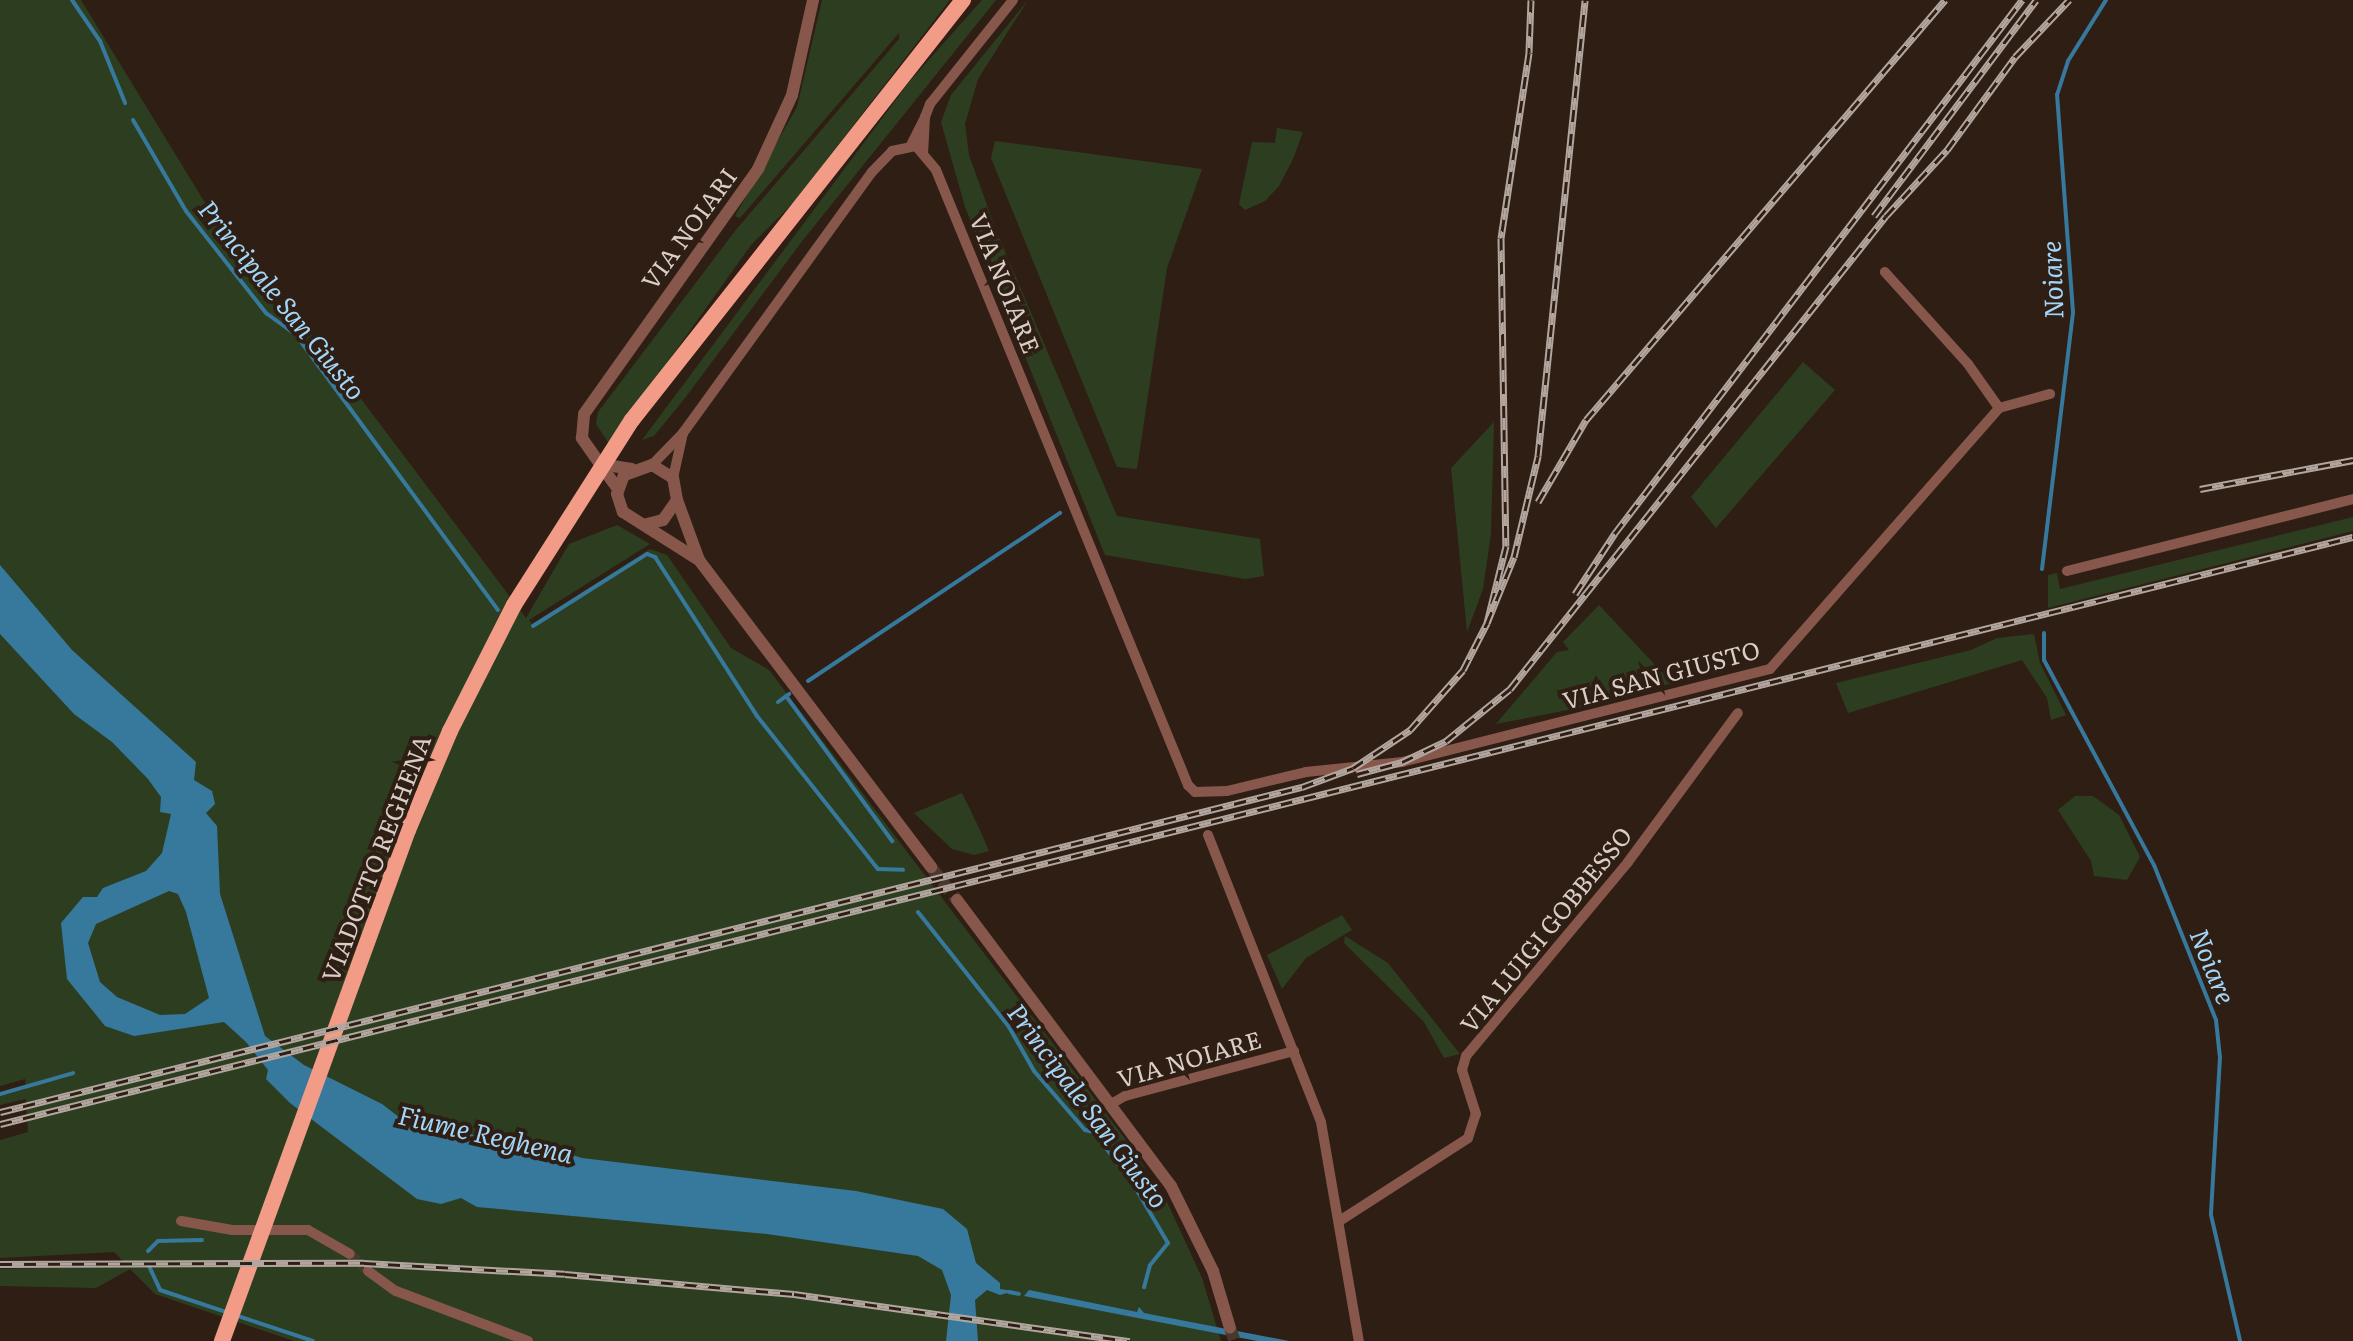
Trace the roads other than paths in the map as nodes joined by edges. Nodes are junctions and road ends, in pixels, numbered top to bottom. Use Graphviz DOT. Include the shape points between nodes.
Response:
graph roads {
  1 [pos="813,0"];
  2 [pos="963,0"];
  3 [pos="1013,0"];
  4 [pos="925,117"];
  5 [pos="911,145"];
  6 [pos="923,151"];
  7 [pos="1885,272"];
  8 [pos="2050,394"];
  9 [pos="1999,408"];
  10 [pos="683,433"];
  11 [pos="600,464"];
  12 [pos="652,465"];
  13 [pos="632,469"];
  14 [pos="673,478"];
  15 [pos="618,489"];
  16 [pos="2353,499"];
  17 [pos="677,500"];
  18 [pos="647,524"];
  19 [pos="699,560"];
  20 [pos="2067,571"];
  21 [pos="1738,713"];
  22 [pos="1191,790"];
  23 [pos="1208,835"];
  24 [pos="931,867"];
  25 [pos="957,900"];
  26 [pos="1294,1051"];
  27 [pos="1111,1104"];
  28 [pos="1341,1220"];
  29 [pos="181,1221"];
  30 [pos="350,1254"];
  31 [pos="368,1271"];
  32 [pos="1230,1328"];
  33 [pos="222,1341"];
  34 [pos="528,1341"];
  35 [pos="1359,1341"];
  1 -- 11 [label="street, VIA NOIARI" via="792,95 758,169 584,414 582,438"];
  2 -- 33 [label="highway, VIADOTTO REGHENA" via="632,420 541,558 450,731 370,930"];
  3 -- 4 [label="street"];
  4 -- 5 [label="street"];
  4 -- 6 [label="street"];
  5 -- 6 [label="street"];
  5 -- 10 [label="street" via="892,151 872,172"];
  6 -- 22 [label="street, VIA NOIARE" via="936,170"];
  7 -- 9 [label="street" via="1968,364"];
  8 -- 9 [label="street"];
  9 -- 22 [label="street, VIA SAN GIUSTO" via="1770,669 1402,762 1306,772 1227,791"];
  10 -- 12 [label="street"];
  10 -- 14 [label="street"];
  11 -- 13 [label="street"];
  11 -- 15 [label="street, VIA NOIARI"];
  12 -- 13 [label="street"];
  12 -- 14 [label="street"];
  13 -- 15 [label="street"];
  14 -- 17 [label="street"];
  15 -- 18 [label="street" via="623,512"];
  16 -- 20 [label="street"];
  17 -- 18 [label="street" via="663,520"];
  17 -- 19 [label="street"];
  18 -- 19 [label="street"];
  19 -- 24 [label="street"];
  21 -- 28 [label="street, VIA LUIGI GOBBESSO" via="1628,862 1466,1056 1462,1070 1476,1114 1468,1138"];
  23 -- 26 [label="street, VIA NOIARE"];
  25 -- 27 [label="street"];
  26 -- 27 [label="street, VIA NOIARE"];
  26 -- 28 [label="street, VIA NOIARE" via="1321,1122"];
  27 -- 32 [label="street, VIA NOIARE" via="1183,1208 1213,1271"];
  28 -- 35 [label="street, VIA NOIARE"];
  29 -- 30 [label="street" via="232,1230 308,1230"];
  31 -- 34 [label="street" via="396,1291"];
}
